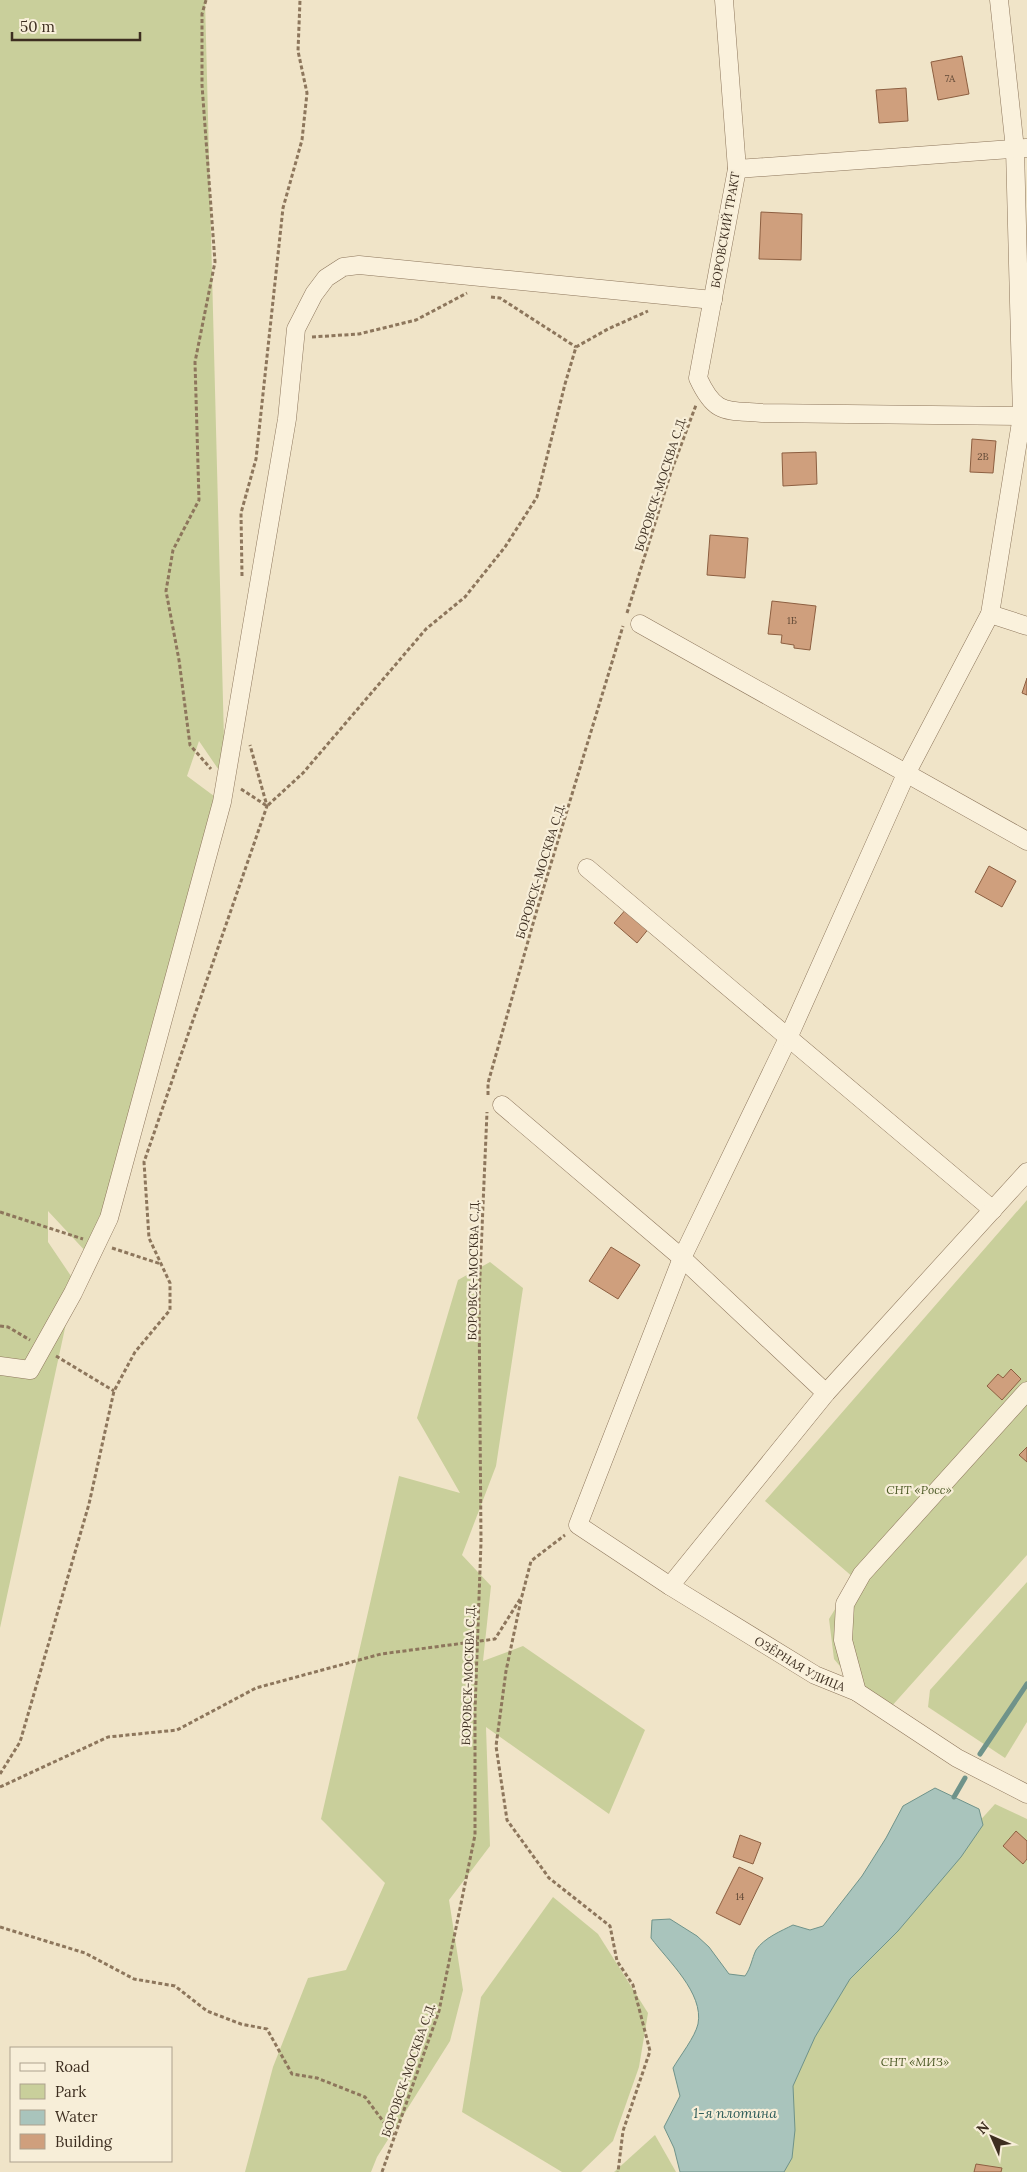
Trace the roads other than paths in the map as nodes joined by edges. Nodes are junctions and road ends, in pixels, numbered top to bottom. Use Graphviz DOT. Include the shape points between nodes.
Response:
graph roads {
  1 [pos="724,0"];
  2 [pos="999,0"];
  3 [pos="1021,148"];
  4 [pos="737,169"];
  5 [pos="713,300"];
  6 [pos="1024,416"];
  7 [pos="990,614"];
  8 [pos="630,620"];
  9 [pos="1027,626"];
  10 [pos="906,774"];
  11 [pos="1027,841"];
  12 [pos="586,868"];
  13 [pos="788,1036"];
  14 [pos="502,1105"];
  15 [pos="1027,1172"];
  16 [pos="993,1210"];
  17 [pos="682,1258"];
  18 [pos="0,1366"];
  19 [pos="1027,1391"];
  20 [pos="826,1393"];
  21 [pos="670,1586"];
  22 [pos="857,1692"];
  23 [pos="1027,1794"];
  1 -- 4 [label="street, БОРОВСКИЙ ТРАКТ"];
  2 -- 3 [label="street"];
  3 -- 4 [label="street"];
  3 -- 6 [label="street"];
  4 -- 5 [label="street, БОРОВСКИЙ ТРАКТ"];
  5 -- 6 [label="street, БОРОВСКИЙ ТРАКТ" via="698,378 705,392 724,410"];
  5 -- 18 [label="street" via="360,264 344,267 326,278 314,294 296,329 287,419 222,802 109,1218 73,1293 30,1370"];
  6 -- 7 [label="street"];
  7 -- 9 [label="street"];
  7 -- 10 [label="street"];
  8 -- 10 [label="street"];
  10 -- 11 [label="street"];
  10 -- 13 [label="street"];
  12 -- 13 [label="street"];
  13 -- 16 [label="street"];
  13 -- 17 [label="street"];
  14 -- 17 [label="street"];
  15 -- 16 [label="street"];
  16 -- 20 [label="street"];
  17 -- 20 [label="street"];
  17 -- 21 [label="street, ОЗЁРНАЯ УЛИЦА" via="578,1525"];
  19 -- 22 [label="street" via="862,1574 845,1604 843,1640"];
  20 -- 21 [label="street"];
  21 -- 22 [label="street, ОЗЁРНАЯ УЛИЦА" via="815,1675"];
  22 -- 23 [label="street, ОЗЁРНАЯ УЛИЦА" via="957,1758"];
}
